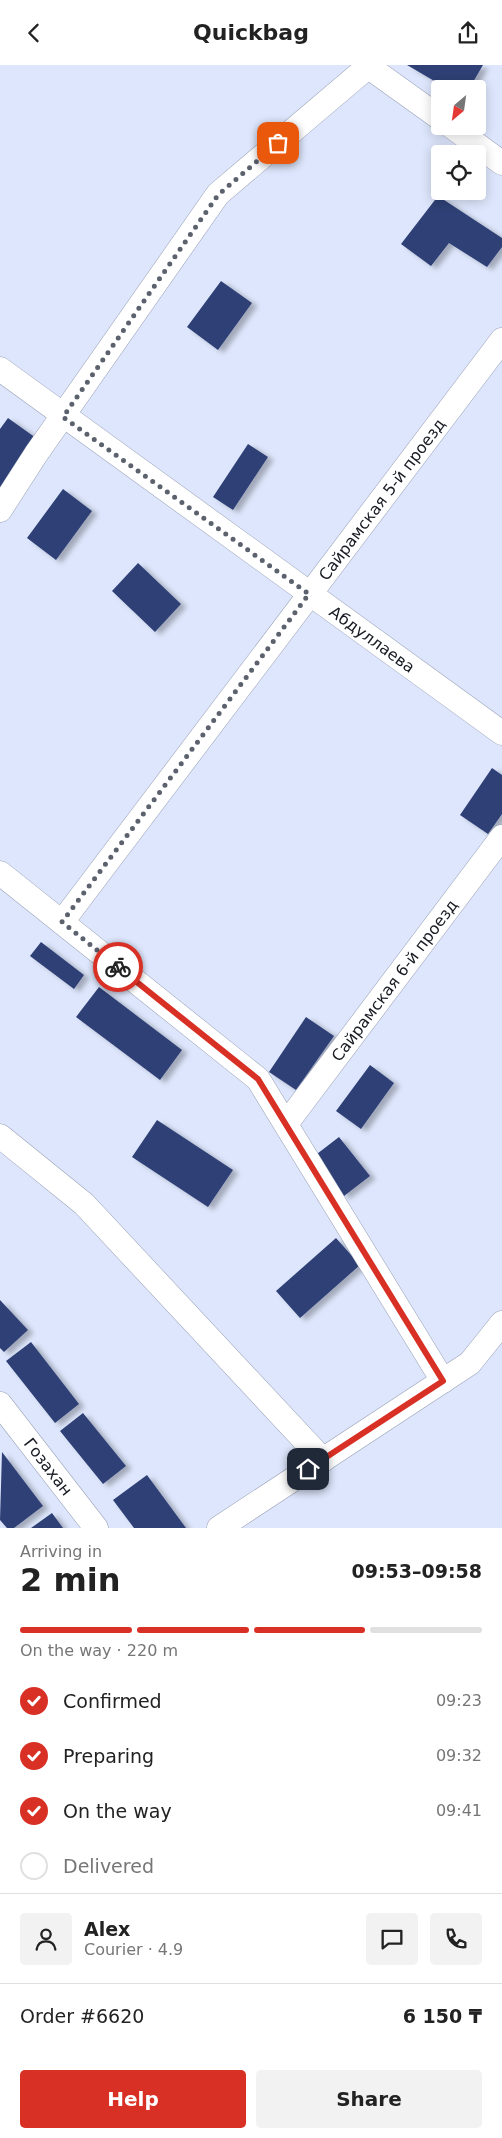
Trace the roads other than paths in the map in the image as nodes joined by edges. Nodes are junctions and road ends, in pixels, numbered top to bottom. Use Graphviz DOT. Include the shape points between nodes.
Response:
graph roads {
  1 [pos="368,66"];
  2 [pos="431,112"];
  3 [pos="463,135"];
  4 [pos="502,163"];
  5 [pos="502,340"];
  6 [pos="0,369"];
  7 [pos="63,417"];
  8 [pos="0,510"];
  9 [pos="309,594"];
  10 [pos="502,733"];
  11 [pos="502,837"];
  12 [pos="0,873"];
  13 [pos="62,922"];
  14 [pos="286,1124"];
  15 [pos="0,1136"];
  16 [pos="502,1323"];
  17 [pos="443,1381"];
  18 [pos="0,1405"];
  19 [pos="323,1460"];
  20 [pos="96,1528"];
  21 [pos="219,1528"];
  1 -- 2 [label="street"];
  1 -- 7 [label="street" via="218,195"];
  3 -- 4 [label="street"];
  5 -- 9 [label="street, Сайрамская 5-й проезд"];
  6 -- 7 [label="street, Абдуллаева"];
  7 -- 8 [label="street"];
  7 -- 9 [label="street, Абдуллаева"];
  9 -- 10 [label="street, Абдуллаева"];
  9 -- 13 [label="street, Сайрамская 5-й проезд"];
  11 -- 14 [label="street, Сайрамская 6-й проезд"];
  12 -- 13 [label="street"];
  13 -- 14 [label="street" via="258,1079"];
  14 -- 17 [label="street"];
  15 -- 19 [label="street" via="84,1204"];
  16 -- 17 [label="street" via="470,1363"];
  17 -- 19 [label="street"];
  18 -- 20 [label="street, Гозахан"];
  19 -- 21 [label="street"];
}
